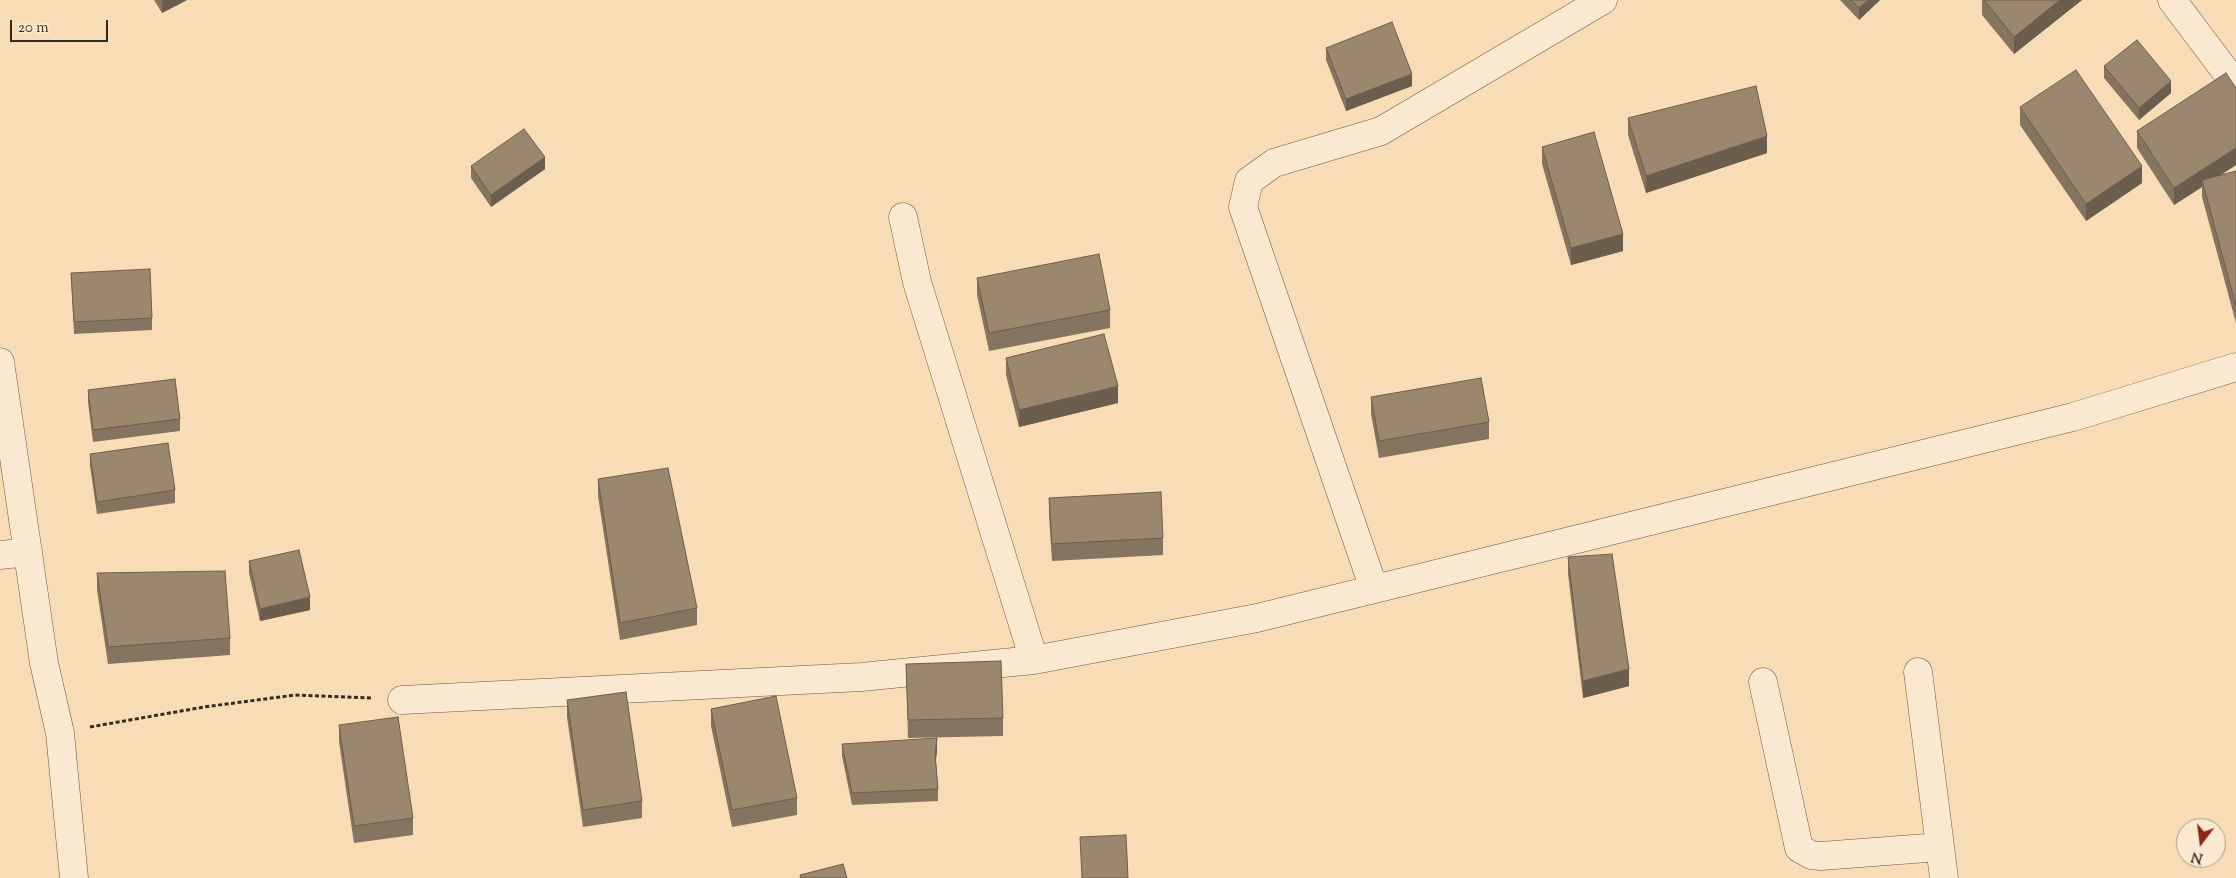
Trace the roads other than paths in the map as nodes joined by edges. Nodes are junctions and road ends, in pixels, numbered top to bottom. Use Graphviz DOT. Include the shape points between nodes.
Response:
graph roads {
  1 [pos="1603,0"];
  2 [pos="2172,0"];
  3 [pos="2236,85"];
  4 [pos="903,217"];
  5 [pos="0,362"];
  6 [pos="2236,367"];
  7 [pos="28,552"];
  8 [pos="0,555"];
  9 [pos="1374,589"];
  10 [pos="1034,660"];
  11 [pos="1918,672"];
  12 [pos="1763,682"];
  13 [pos="402,700"];
  14 [pos="1940,847"];
  15 [pos="74,878"];
  16 [pos="1944,878"];
  1 -- 9 [label="street" via="1381,131 1274,163 1249,181 1243,207"];
  2 -- 3 [label="street"];
  4 -- 10 [label="street" via="916,282"];
  5 -- 7 [label="street"];
  6 -- 9 [label="street" via="2073,417"];
  7 -- 8 [label="street"];
  7 -- 15 [label="street" via="44,663 60,733"];
  9 -- 10 [label="street" via="1257,618"];
  10 -- 13 [label="street" via="861,677"];
  11 -- 14 [label="street"];
  12 -- 14 [label="street" via="1799,848 1821,856"];
  14 -- 16 [label="street"];
}
